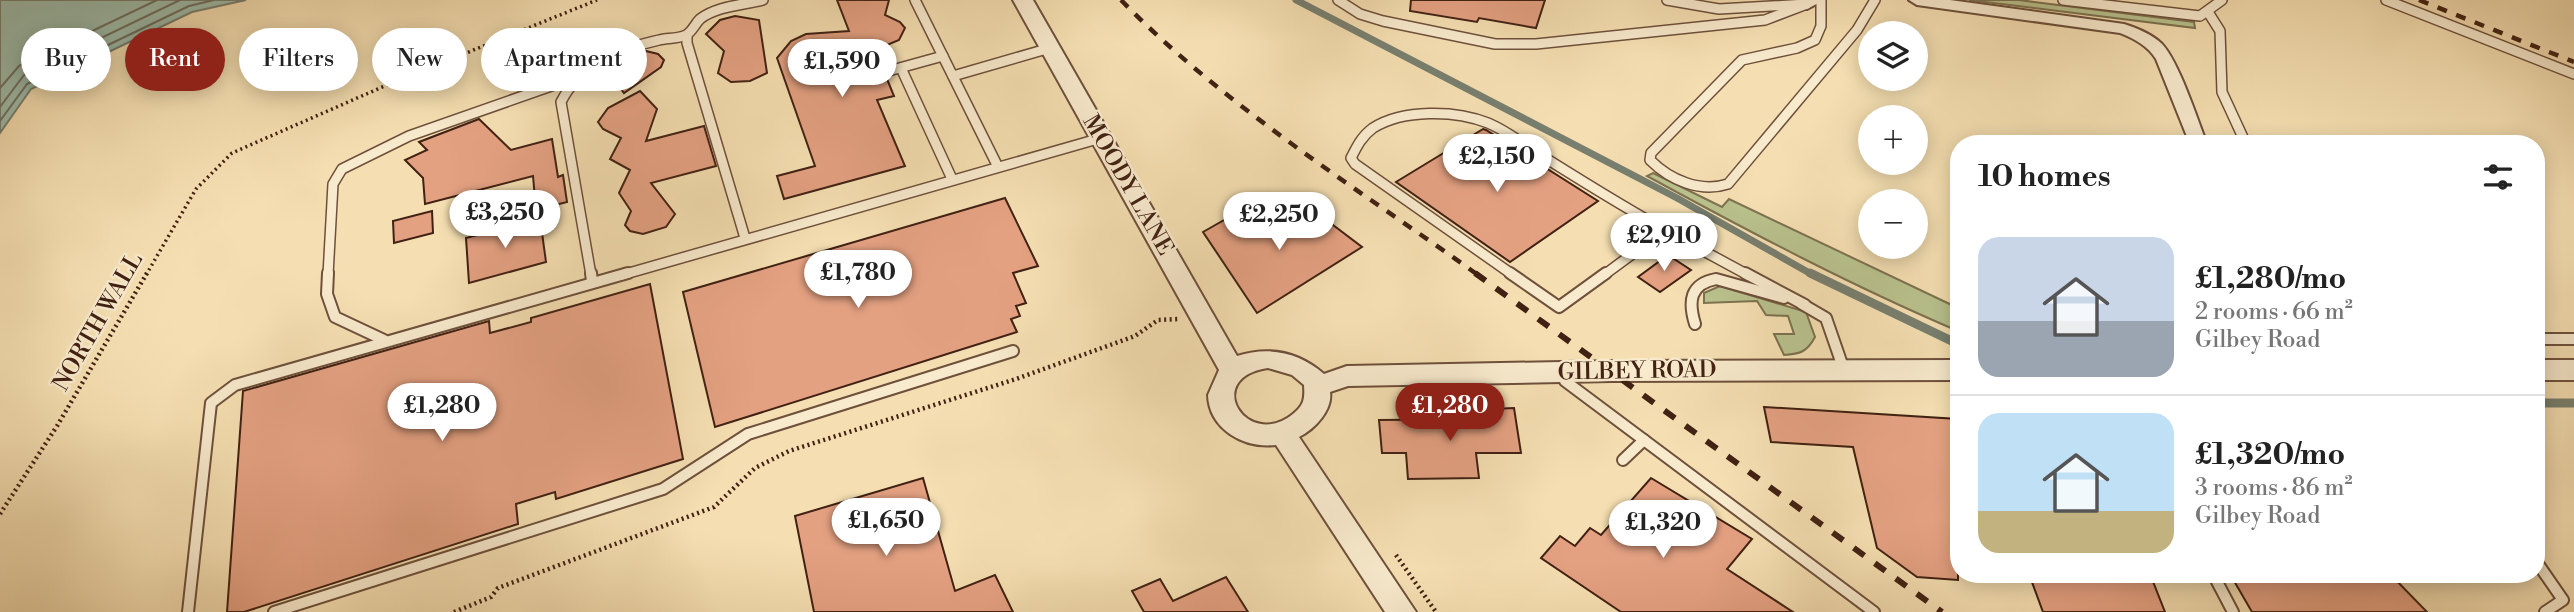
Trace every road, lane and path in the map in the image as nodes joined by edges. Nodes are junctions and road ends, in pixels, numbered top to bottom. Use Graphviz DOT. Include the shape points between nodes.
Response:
graph roads {
  1 [pos="597,0"];
  2 [pos="764,0"];
  3 [pos="915,0"];
  4 [pos="1023,0"];
  5 [pos="1338,0"];
  6 [pos="1667,0"];
  7 [pos="1875,0"];
  8 [pos="1917,0"];
  9 [pos="2063,0"];
  10 [pos="2222,0"];
  11 [pos="2386,0"];
  12 [pos="1815,1"];
  13 [pos="2208,12"];
  14 [pos="687,35"];
  15 [pos="647,45"];
  16 [pos="1050,48"];
  17 [pos="943,56"];
  18 [pos="901,68"];
  19 [pos="2574,74"];
  20 [pos="874,75"];
  21 [pos="953,76"];
  22 [pos="537,91"];
  23 [pos="564,91"];
  24 [pos="2195,135"];
  25 [pos="2242,135"];
  26 [pos="1101,138"];
  27 [pos="998,167"];
  28 [pos="953,179"];
  29 [pos="1677,236"];
  30 [pos="745,238"];
  31 [pos="592,281"];
  32 [pos="1805,305"];
  33 [pos="1200,312"];
  34 [pos="1695,324"];
  35 [pos="2545,339"];
  36 [pos="2574,339"];
  37 [pos="384,340"];
  38 [pos="1013,351"];
  39 [pos="1233,370"];
  40 [pos="1844,370"];
  41 [pos="1950,370"];
  42 [pos="2545,370"];
  43 [pos="2574,370"];
  44 [pos="1563,372"];
  45 [pos="1317,386"];
  46 [pos="1282,433"];
  47 [pos="1644,440"];
  48 [pos="1623,460"];
  49 [pos="0,514"];
  50 [pos="1393,552"];
  51 [pos="2545,574"];
  52 [pos="2218,583"];
  53 [pos="188,612"];
  54 [pos="274,612"];
  55 [pos="454,612"];
  56 [pos="1401,612"];
  57 [pos="1436,612"];
  58 [pos="1874,612"];
  59 [pos="2233,612"];
  60 [pos="2546,612"];
  1 -- 49 [label="path, NORTH WALL" via="232,153 196,189"];
  2 -- 14 [label="lane" via="700,19"];
  3 -- 17 [label="lane"];
  4 -- 16 [label="street, MOODY LANE"];
  5 -- 12 [label="lane" via="1383,22 1495,44 1536,44 1765,19"];
  6 -- 12 [label="lane" via="1728,11"];
  7 -- 12 [label="lane" via="1857,30 1728,184 1706,189 1655,167 1651,153 1742,60 1814,42 1820,33"];
  8 -- 24 [label="street" via="2107,25 2142,37 2164,59"];
  9 -- 13 [label="lane" via="2191,16"];
  10 -- 13 [label="lane"];
  11 -- 19 [label="lane"];
  13 -- 25 [label="lane" via="2220,31 2222,92"];
  14 -- 15 [label="lane"];
  14 -- 30 [label="lane"];
  16 -- 21 [label="lane"];
  16 -- 26 [label="street, MOODY LANE"];
  17 -- 18 [label="lane"];
  17 -- 21 [label="lane"];
  18 -- 20 [label="lane"];
  18 -- 28 [label="lane"];
  21 -- 27 [label="lane"];
  22 -- 37 [label="lane" via="409,136 342,169 333,184 327,294 335,317"];
  23 -- 31 [label="lane" via="561,102"];
  26 -- 27 [label="lane"];
  26 -- 33 [label="street, MOODY LANE"];
  27 -- 28 [label="lane"];
  28 -- 30 [label="lane"];
  29 -- 29 [label="lane" via="1489,123 1471,117 1409,116 1383,124 1354,146 1351,158 1355,164 1559,307 1654,238"];
  29 -- 32 [label="lane"];
  30 -- 31 [label="lane"];
  31 -- 37 [label="lane"];
  32 -- 34 [label="lane" via="1708,279 1692,293 1689,304"];
  32 -- 40 [label="lane" via="1826,318"];
  33 -- 39 [label="street, MOODY LANE"];
  33 -- 55 [label="path" via="1172,321 1158,320 1135,336 789,451 755,468 714,507 510,583 491,597"];
  35 -- 36 [label="lane"];
  37 -- 53 [label="lane" via="251,378 220,393 211,403"];
  38 -- 54 [label="lane" via="748,434 663,489"];
  39 -- 45 [label="street" via="1257,361 1284,361 1299,366"];
  39 -- 46 [label="street" via="1222,386 1223,410 1247,430"];
  40 -- 41 [label="street, GILBEY ROAD"];
  40 -- 44 [label="street, GILBEY ROAD"];
  42 -- 43 [label="street"];
  44 -- 45 [label="street, GILBEY ROAD" via="1347,376"];
  44 -- 47 [label="lane" via="1565,381"];
  45 -- 46 [label="street" via="1313,414 1302,425"];
  46 -- 56 [label="street"];
  47 -- 48 [label="lane"];
  47 -- 58 [label="lane"];
  50 -- 57 [label="path"];
  51 -- 60 [label="lane" via="2563,600"];
  52 -- 59 [label="lane"];
}
